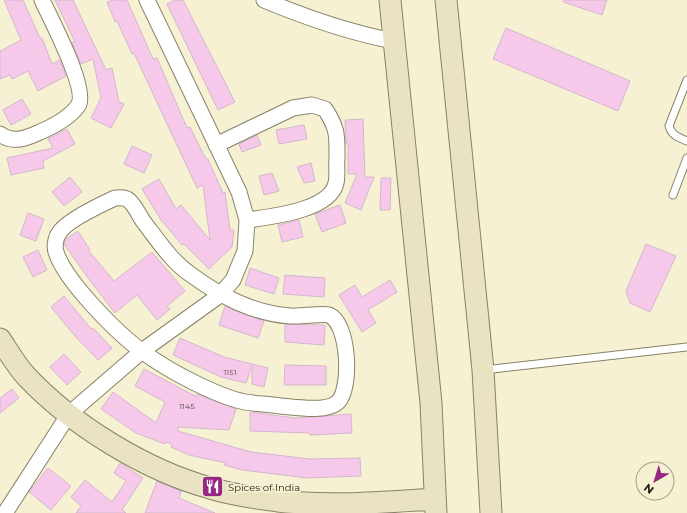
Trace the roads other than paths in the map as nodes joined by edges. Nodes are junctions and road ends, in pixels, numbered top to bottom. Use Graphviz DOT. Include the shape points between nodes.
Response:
graph roads {
  1 [pos="42,0"];
  2 [pos="146,0"];
  3 [pos="264,0"];
  4 [pos="390,0"];
  5 [pos="446,0"];
  6 [pos="393,41"];
  7 [pos="687,80"];
  8 [pos="0,134"];
  9 [pos="687,141"];
  10 [pos="216,145"];
  11 [pos="687,158"];
  12 [pos="673,195"];
  13 [pos="247,220"];
  14 [pos="220,295"];
  15 [pos="2,347"];
  16 [pos="687,347"];
  17 [pos="142,351"];
  18 [pos="483,370"];
  19 [pos="69,414"];
  20 [pos="436,506"];
  21 [pos="315,508"];
  22 [pos="7,512"];
  23 [pos="491,513"];
  1 -- 8 [label="street" via="73,68 80,90 79,105 63,120 22,139 11,140"];
  2 -- 10 [label="street"];
  3 -- 6 [label="street" via="319,22"];
  4 -- 6 [label="main road"];
  5 -- 18 [label="main road"];
  6 -- 20 [label="main road" via="431,403"];
  7 -- 9 [label="lane" via="669,126 671,133"];
  10 -- 13 [label="street" via="239,192"];
  10 -- 13 [label="street" via="292,108 312,105 325,109 337,131 336,184 331,193 303,209 283,215"];
  11 -- 12 [label="lane"];
  13 -- 14 [label="street" via="245,251 233,280"];
  14 -- 17 [label="street"];
  14 -- 17 [label="street" via="187,272 165,250 134,206 125,198 115,198 91,208 59,232 55,251 80,290 103,316"];
  14 -- 17 [label="street" via="265,312 290,316 327,314 337,320 345,347 346,378 338,402 330,407 310,409 244,402 194,382"];
  15 -- 19 [label="main road" via="26,375"];
  16 -- 18 [label="lane"];
  17 -- 19 [label="street"];
  18 -- 23 [label="main road"];
  19 -- 21 [label="main road" via="124,450 172,475 210,488"];
  19 -- 22 [label="street"];
  20 -- 21 [label="main road"];
}
